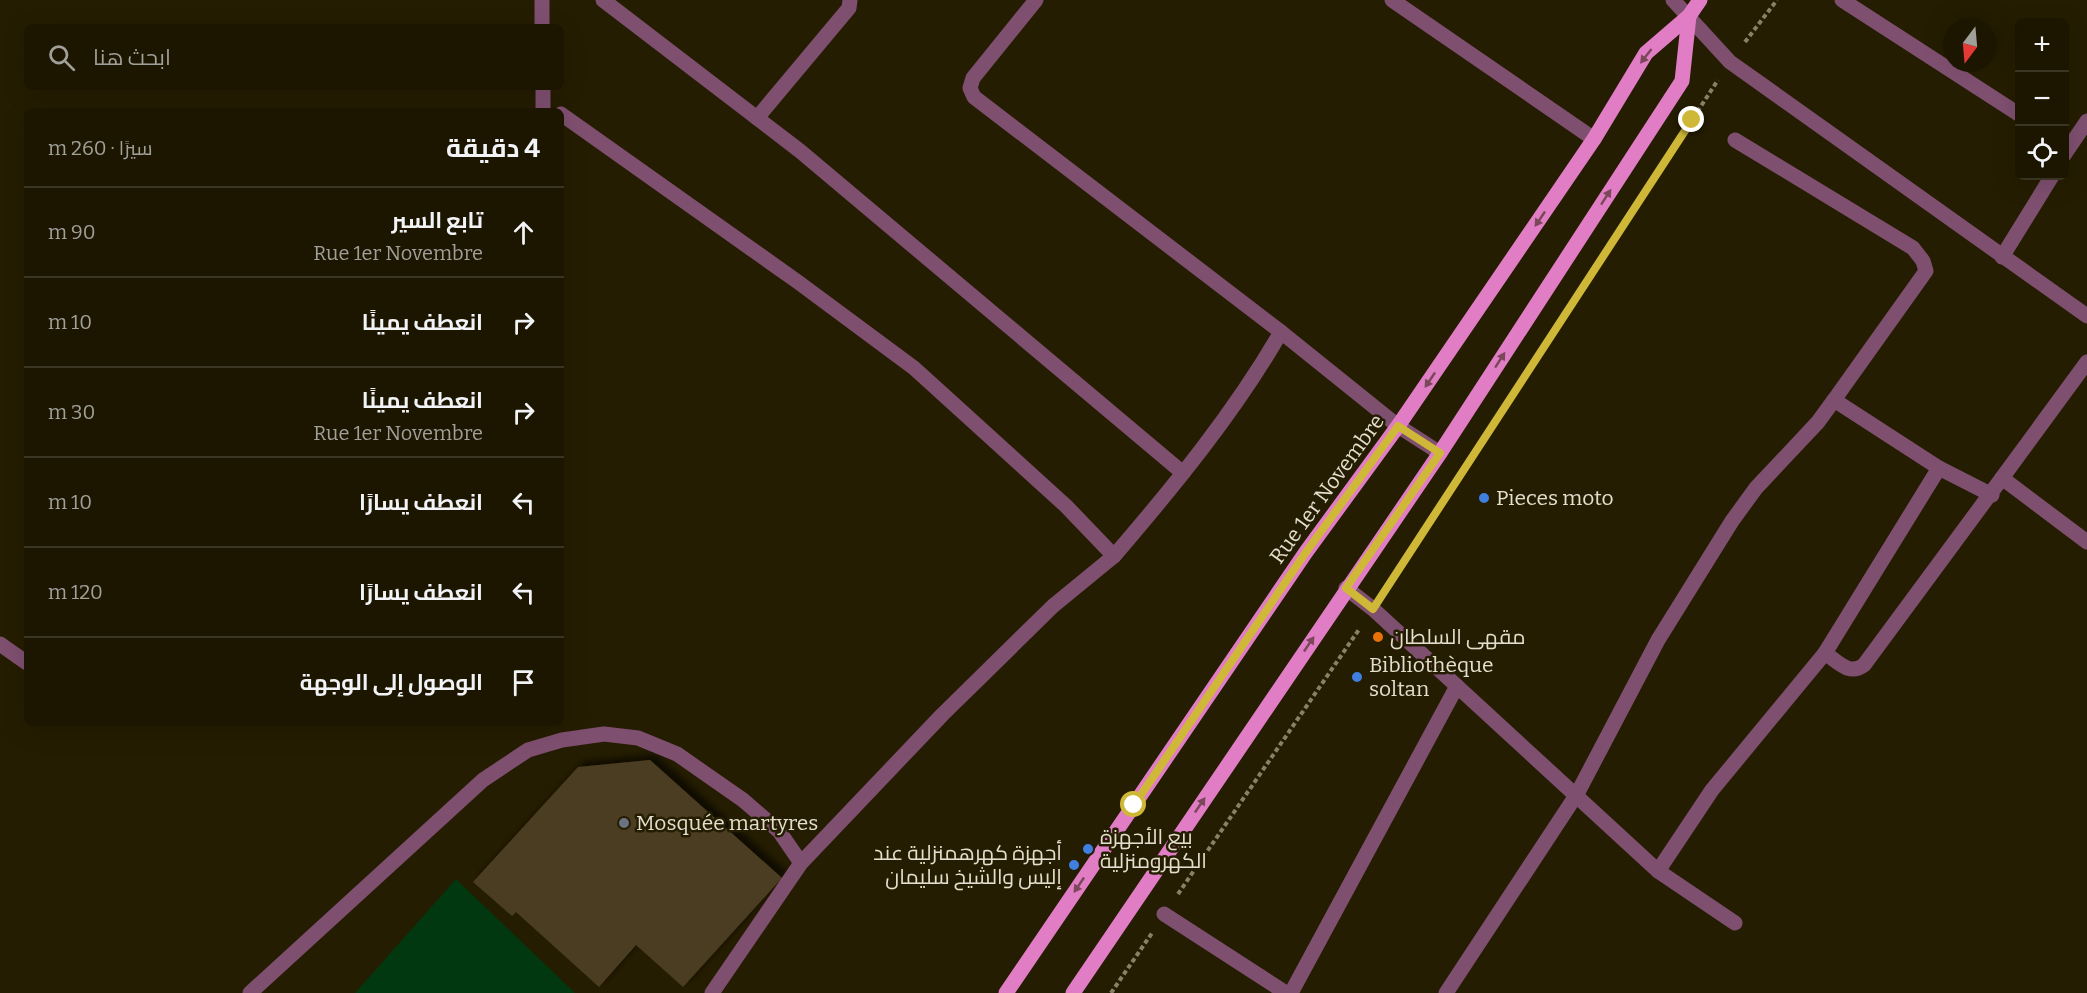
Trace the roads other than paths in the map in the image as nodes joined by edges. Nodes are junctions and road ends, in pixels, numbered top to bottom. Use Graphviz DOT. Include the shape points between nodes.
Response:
graph roads {
  1 [pos="542,0"];
  2 [pos="603,0"];
  3 [pos="850,0"];
  4 [pos="1036,0"];
  5 [pos="1392,0"];
  6 [pos="1673,0"];
  7 [pos="1700,0"];
  8 [pos="1842,0"];
  9 [pos="1689,16"];
  10 [pos="542,24"];
  11 [pos="2015,112"];
  12 [pos="564,116"];
  13 [pos="758,118"];
  14 [pos="2087,121"];
  15 [pos="1594,139"];
  16 [pos="1735,140"];
  17 [pos="2069,145"];
  18 [pos="2050,180"];
  19 [pos="2002,256"];
  20 [pos="2087,316"];
  21 [pos="1281,332"];
  22 [pos="2087,362"];
  23 [pos="1834,400"];
  24 [pos="1398,426"];
  25 [pos="1440,453"];
  26 [pos="1939,468"];
  27 [pos="1183,473"];
  28 [pos="2002,478"];
  29 [pos="1992,495"];
  30 [pos="2087,542"];
  31 [pos="1114,556"];
  32 [pos="1346,588"];
  33 [pos="0,644"];
  34 [pos="1825,653"];
  35 [pos="24,661"];
  36 [pos="1457,686"];
  37 [pos="1577,794"];
  38 [pos="801,863"];
  39 [pos="1658,871"];
  40 [pos="1164,914"];
  41 [pos="1735,923"];
  42 [pos="250,993"];
  43 [pos="712,993"];
  44 [pos="1006,993"];
  45 [pos="1073,993"];
  46 [pos="1289,993"];
  47 [pos="1446,993"];
  1 -- 10 [label="street"];
  2 -- 13 [label="street"];
  3 -- 13 [label="street" via="849,8"];
  4 -- 21 [label="street" via="973,78 970,88 974,97"];
  5 -- 15 [label="street"];
  6 -- 9 [label="street"];
  7 -- 9 [label="main road, Rue 1er Novembre"];
  8 -- 11 [label="street"];
  9 -- 15 [label="main road, Rue 1er Novembre, one-way" via="1646,53"];
  9 -- 19 [label="street" via="1730,62"];
  25 -- 9 [label="main road, Rue 1er Novembre, one-way" via="1682,81"];
  12 -- 31 [label="street" via="914,369 1066,506"];
  13 -- 27 [label="street"];
  14 -- 17 [label="street"];
  15 -- 24 [label="main road, Rue 1er Novembre, one-way"];
  16 -- 23 [label="street" via="1912,248 1923,261 1926,271"];
  18 -- 19 [label="street"];
  19 -- 20 [label="street"];
  21 -- 24 [label="street"];
  21 -- 27 [label="street" via="1255,376"];
  22 -- 28 [label="street"];
  23 -- 26 [label="street"];
  23 -- 37 [label="street" via="1732,521 1658,640"];
  24 -- 25 [label="street"];
  24 -- 44 [label="main road, Rue 1er Novembre, one-way" via="1306,552"];
  25 -- 32 [label="main road, Rue 1er Novembre"];
  26 -- 29 [label="street"];
  26 -- 34 [label="street"];
  27 -- 31 [label="street"];
  28 -- 29 [label="street"];
  28 -- 30 [label="street"];
  29 -- 34 [label="street" via="1864,665 1849,670"];
  31 -- 38 [label="street" via="1053,606"];
  32 -- 36 [label="street"];
  45 -- 32 [label="main road, Rue 1er Novembre, one-way"];
  33 -- 35 [label="street"];
  34 -- 39 [label="street" via="1712,790"];
  36 -- 37 [label="street"];
  36 -- 46 [label="street"];
  37 -- 39 [label="street"];
  37 -- 47 [label="street"];
  38 -- 42 [label="street" via="779,831 743,800 677,754 638,738 604,734 562,740 528,750 483,780"];
  38 -- 43 [label="street"];
  39 -- 41 [label="street"];
  40 -- 46 [label="street"];
}
